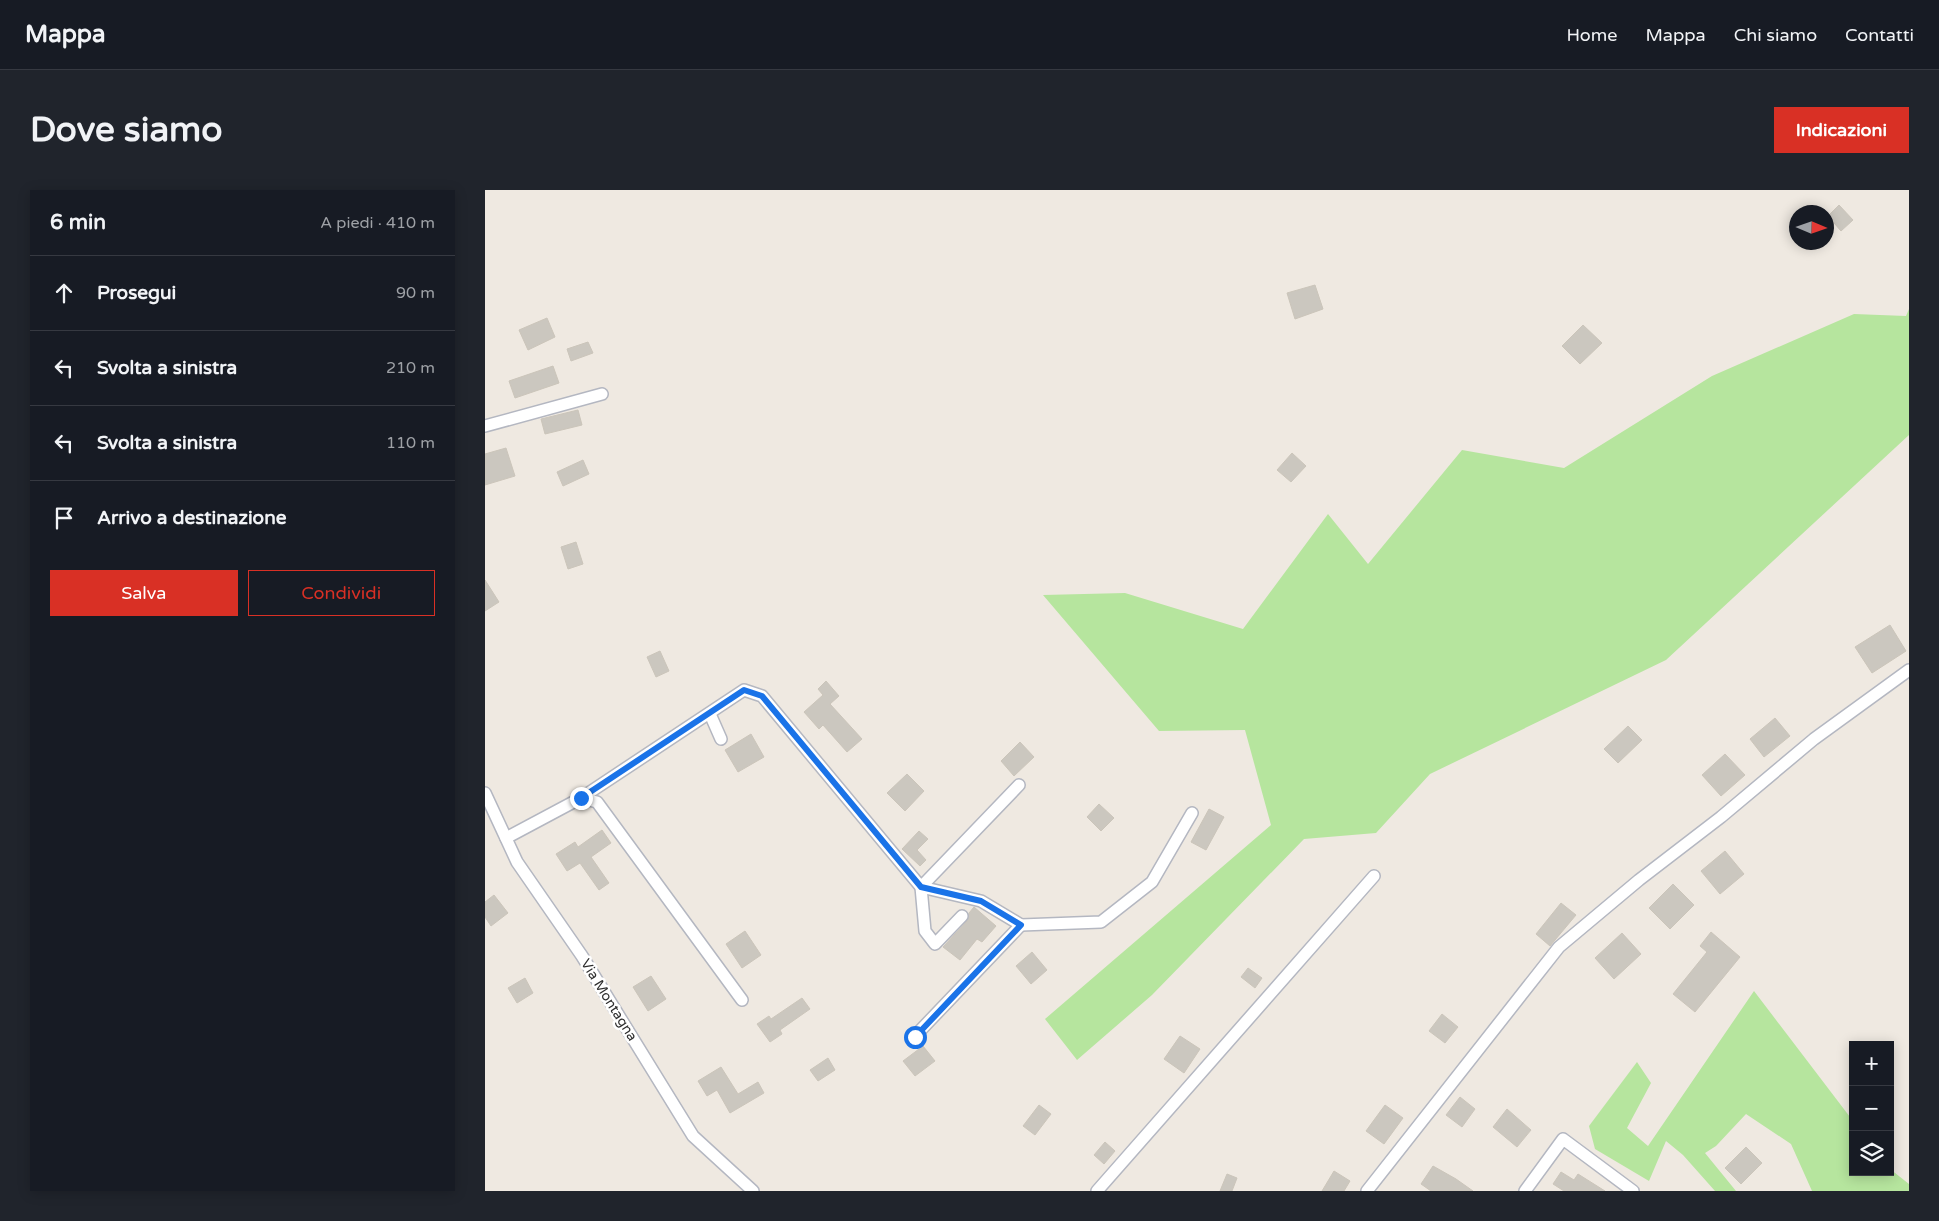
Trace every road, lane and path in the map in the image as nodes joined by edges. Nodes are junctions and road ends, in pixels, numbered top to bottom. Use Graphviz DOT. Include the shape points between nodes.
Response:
graph roads {
  1 [pos="602,394"];
  2 [pos="485,426"];
  3 [pos="1909,670"];
  4 [pos="710,714"];
  5 [pos="721,739"];
  6 [pos="1019,785"];
  7 [pos="485,793"];
  8 [pos="581,798"];
  9 [pos="1192,813"];
  10 [pos="506,838"];
  11 [pos="1374,876"];
  12 [pos="921,887"];
  13 [pos="962,916"];
  14 [pos="1021,925"];
  15 [pos="742,1000"];
  16 [pos="915,1037"];
  17 [pos="753,1191"];
  18 [pos="1097,1191"];
  19 [pos="1367,1191"];
  20 [pos="1525,1191"];
  21 [pos="1633,1191"];
  1 -- 2 [label="street"];
  3 -- 19 [label="street" via="1814,739 1559,947"];
  4 -- 5 [label="street"];
  4 -- 8 [label="street"];
  4 -- 12 [label="street" via="744,690 762,696"];
  6 -- 12 [label="street"];
  7 -- 10 [label="street, Via Montagna"];
  8 -- 10 [label="street"];
  8 -- 15 [label="street" via="597,802"];
  9 -- 14 [label="street" via="1152,882 1101,922"];
  10 -- 17 [label="street, Via Montagna" via="517,862 582,956 693,1136"];
  11 -- 18 [label="street"];
  12 -- 13 [label="street" via="925,931 935,944"];
  12 -- 14 [label="street" via="981,901"];
  14 -- 16 [label="street"];
  20 -- 21 [label="street" via="1563,1139"];
}
